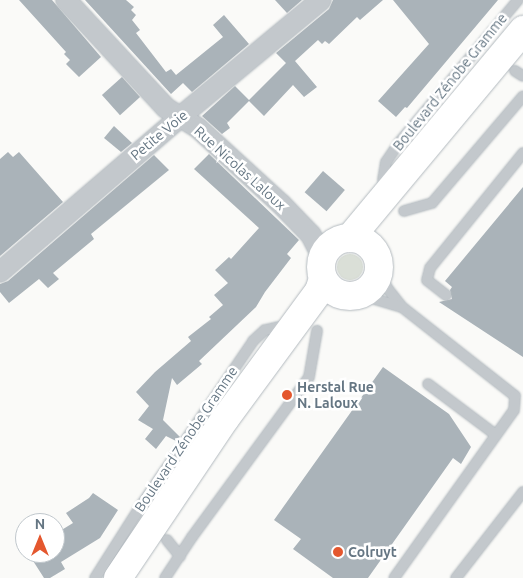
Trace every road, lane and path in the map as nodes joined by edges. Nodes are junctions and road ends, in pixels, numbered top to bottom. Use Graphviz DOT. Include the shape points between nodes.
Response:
graph roads {
  1 [pos="66,0"];
  2 [pos="321,0"];
  3 [pos="518,0"];
  4 [pos="523,30"];
  5 [pos="523,96"];
  6 [pos="180,117"];
  7 [pos="523,153"];
  8 [pos="394,204"];
  9 [pos="350,238"];
  10 [pos="323,268"];
  11 [pos="0,272"];
  12 [pos="379,272"];
  13 [pos="361,295"];
  14 [pos="446,295"];
  15 [pos="402,307"];
  16 [pos="306,328"];
  17 [pos="428,384"];
  18 [pos="496,435"];
  19 [pos="523,492"];
  20 [pos="167,540"];
  21 [pos="180,556"];
  22 [pos="95,578"];
  23 [pos="118,578"];
  24 [pos="165,578"];
  25 [pos="394,578"];
  26 [pos="456,578"];
  1 -- 6 [label="street, Rue Nicolas Laloux" via="166,108"];
  2 -- 6 [label="street, Petite Voie"];
  3 -- 8 [label="lane, Boulevard Zénobe Gramme" via="386,162 383,180"];
  4 -- 8 [label="main road, Boulevard Zénobe Gramme"];
  5 -- 8 [label="lane" via="432,203"];
  6 -- 10 [label="street, Rue Nicolas Laloux" via="198,128 311,235"];
  6 -- 11 [label="street, Petite Voie"];
  7 -- 14 [label="lane" via="430,268 427,280"];
  8 -- 9 [label="main road, Boulevard Zénobe Gramme"];
  9 -- 10 [label="main road, Boulevard Zénobe Gramme" via="335,242 325,251"];
  9 -- 12 [label="main road" via="365,242 373,249"];
  10 -- 13 [label="main road" via="333,291 342,296"];
  10 -- 16 [label="main road, Boulevard Zénobe Gramme"];
  12 -- 13 [label="main road" via="376,282"];
  12 -- 15 [label="lane"];
  13 -- 15 [label="lane"];
  15 -- 18 [label="lane" via="515,396 514,410"];
  16 -- 21 [label="lane, Boulevard Zénobe Gramme" via="309,377"];
  16 -- 22 [label="lane, Boulevard Zénobe Gramme" via="265,330 253,341"];
  16 -- 23 [label="main road, Boulevard Zénobe Gramme" via="209,442"];
  17 -- 18 [label="lane"];
  18 -- 25 [label="lane"];
  19 -- 26 [label="lane"];
  20 -- 21 [label="lane"];
  21 -- 24 [label="lane, Boulevard Zénobe Gramme"];
}
